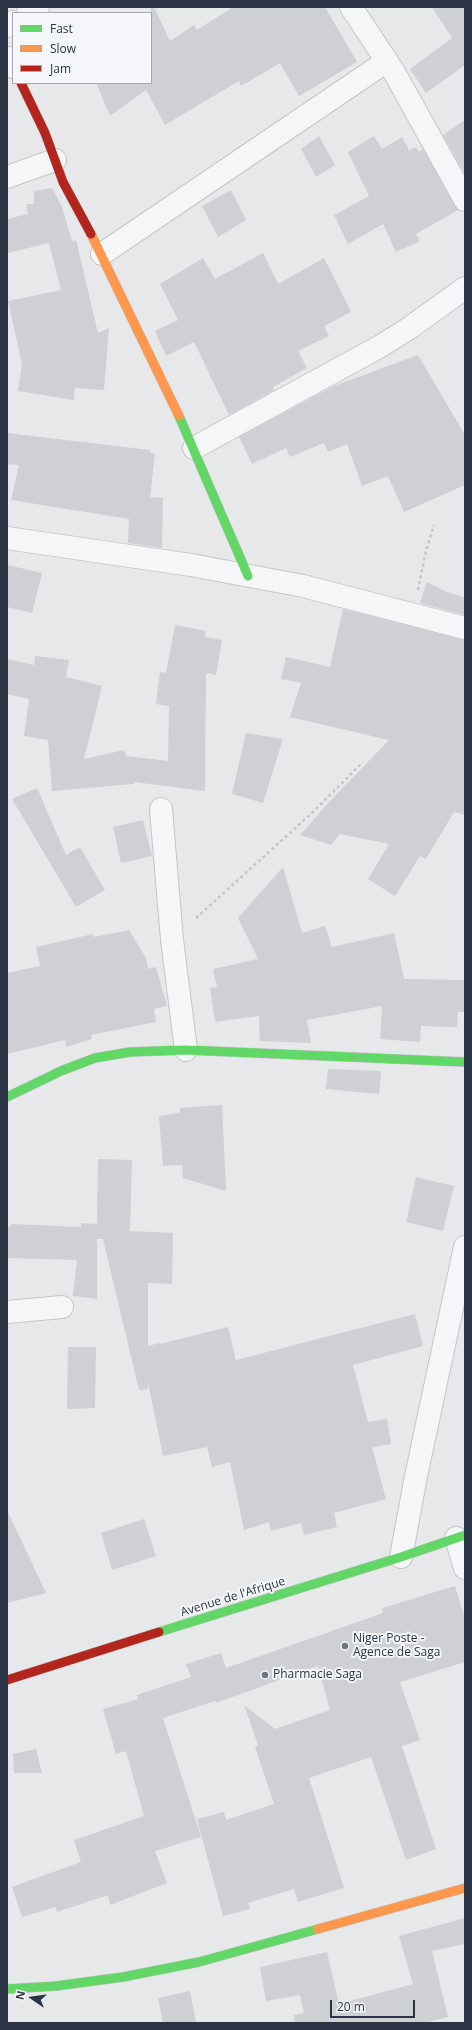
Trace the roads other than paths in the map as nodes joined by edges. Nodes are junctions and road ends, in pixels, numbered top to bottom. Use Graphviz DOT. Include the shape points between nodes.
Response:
graph roads {
  1 [pos="352,7"];
  2 [pos="387,62"];
  3 [pos="22,84"];
  4 [pos="55,160"];
  5 [pos="7,178"];
  6 [pos="465,200"];
  7 [pos="102,254"];
  8 [pos="465,288"];
  9 [pos="194,448"];
  10 [pos="7,538"];
  11 [pos="248,576"];
  12 [pos="465,628"];
  13 [pos="161,809"];
  14 [pos="186,1050"];
  15 [pos="465,1062"];
  16 [pos="7,1097"];
  17 [pos="465,1247"];
  18 [pos="62,1307"];
  19 [pos="7,1312"];
  20 [pos="461,1536"];
  21 [pos="401,1557"];
  22 [pos="465,1568"];
  23 [pos="7,1680"];
  24 [pos="465,1888"];
  25 [pos="7,1989"];
  1 -- 2 [label="street"];
  2 -- 6 [label="street"];
  2 -- 7 [label="street"];
  3 -- 4 [label="street" via="46,133"];
  4 -- 5 [label="street"];
  4 -- 7 [label="street" via="63,182"];
  7 -- 9 [label="street"];
  8 -- 9 [label="street" via="379,347"];
  9 -- 11 [label="street"];
  10 -- 11 [label="street" via="176,562"];
  11 -- 12 [label="street" via="303,586"];
  13 -- 14 [label="street" via="172,940"];
  14 -- 15 [label="street"];
  14 -- 16 [label="street" via="130,1052 95,1058"];
  17 -- 21 [label="street"];
  18 -- 19 [label="street"];
  20 -- 21 [label="street, Avenue de l'Afrique"];
  20 -- 22 [label="street"];
  21 -- 23 [label="street, Avenue de l'Afrique"];
  24 -- 25 [label="street" via="199,1962 123,1977 56,1986"];
}
